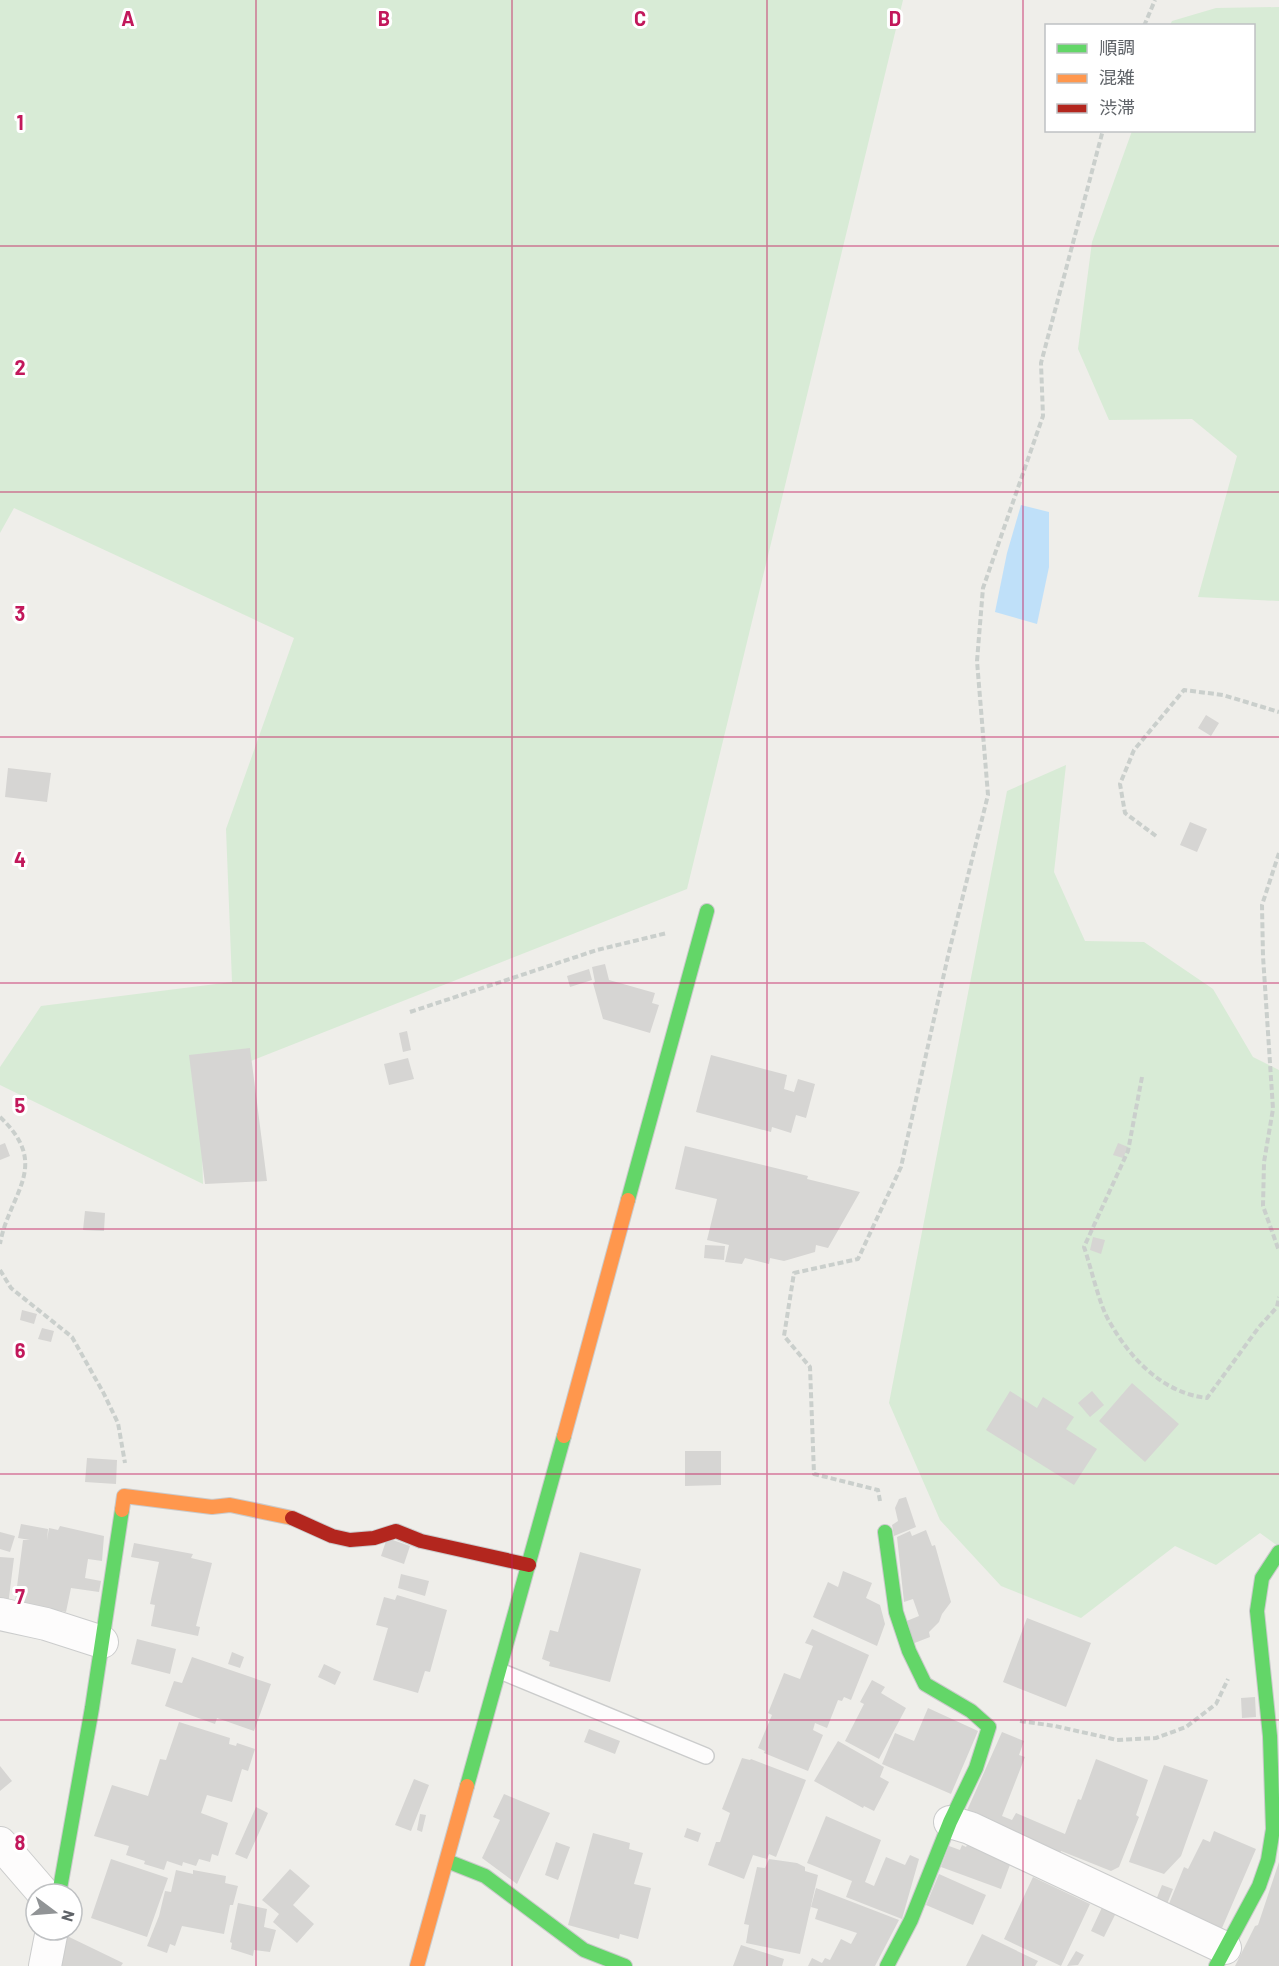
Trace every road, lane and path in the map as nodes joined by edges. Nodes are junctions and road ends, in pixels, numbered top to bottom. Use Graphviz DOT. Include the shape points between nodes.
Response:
graph roads {
  1 [pos="1155,0"];
  2 [pos="1145,24"];
  3 [pos="1102,132"];
  4 [pos="1279,712"];
  5 [pos="1156,836"];
  6 [pos="1279,853"];
  7 [pos="707,911"];
  8 [pos="703,925"];
  9 [pos="410,1012"];
  10 [pos="1142,1077"];
  11 [pos="0,1117"];
  12 [pos="0,1244"];
  13 [pos="1279,1251"];
  14 [pos="0,1270"];
  15 [pos="1279,1298"];
  16 [pos="124,1496"];
  17 [pos="885,1533"];
  18 [pos="1279,1552"];
  19 [pos="529,1565"];
  20 [pos="0,1614"];
  21 [pos="102,1642"];
  22 [pos="500,1671"];
  23 [pos="1230,1675"];
  24 [pos="989,1727"];
  25 [pos="706,1756"];
  26 [pos="950,1822"];
  27 [pos="0,1843"];
  28 [pos="447,1861"];
  29 [pos="34,1882"];
  30 [pos="61,1882"];
  31 [pos="50,1942"];
  32 [pos="1221,1957"];
  33 [pos="45,1966"];
  34 [pos="417,1966"];
  35 [pos="625,1966"];
  36 [pos="887,1966"];
  1 -- 2 [label="path"];
  3 -- 17 [label="path" via="1041,363 1043,416 983,588 977,661 988,795 901,1167 858,1258 794,1273 792,1283 784,1335 810,1367 814,1474 878,1490"];
  4 -- 5 [label="path" via="1223,694 1184,690 1134,750 1120,784 1125,813"];
  6 -- 13 [label="path" via="1262,904 1273,1109 1264,1162 1263,1206"];
  7 -- 8 [label="street"];
  8 -- 9 [label="path" via="597,950"];
  8 -- 19 [label="street"];
  10 -- 15 [label="path" via="1128,1151 1084,1247 1108,1320 1140,1366 1173,1388 1207,1398 1277,1307"];
  11 -- 12 [label="path" via="24,1152 25,1179"];
  14 -- 16 [label="path" via="11,1288 72,1337 103,1392 118,1423 127,1474"];
  16 -- 19 [label="street" via="212,1507 230,1505 298,1519 332,1536 350,1540 396,1532"];
  16 -- 21 [label="street"];
  17 -- 24 [label="street" via="896,1612 925,1684 971,1711"];
  18 -- 32 [label="street" via="1262,1578 1257,1611 1270,1736 1273,1829 1259,1886"];
  19 -- 22 [label="street"];
  20 -- 21 [label="street"];
  21 -- 30 [label="street"];
  22 -- 25 [label="lane"];
  22 -- 28 [label="street"];
  23 -- 24 [label="path" via="1216,1704 1186,1726 1156,1738 1117,1740 1024,1720"];
  24 -- 26 [label="street" via="976,1768"];
  26 -- 32 [label="street" via="970,1828"];
  26 -- 36 [label="street" via="911,1920"];
  27 -- 29 [label="street"];
  28 -- 34 [label="street"];
  28 -- 35 [label="street" via="485,1876 584,1950"];
  31 -- 33 [label="street"];
}
